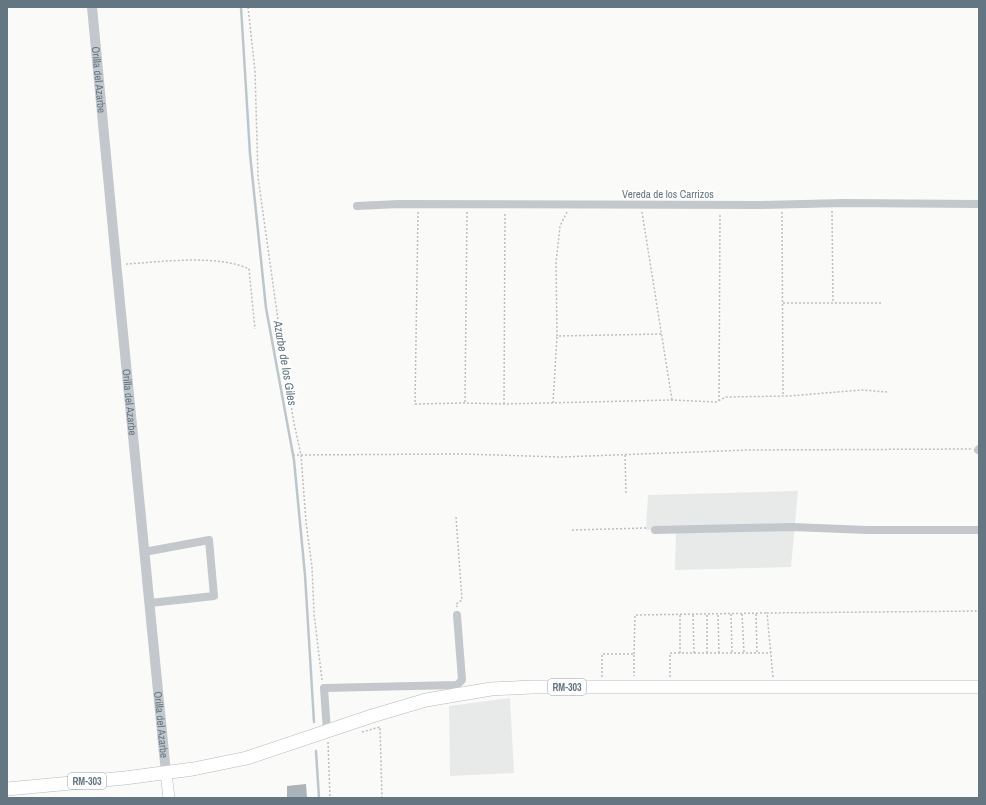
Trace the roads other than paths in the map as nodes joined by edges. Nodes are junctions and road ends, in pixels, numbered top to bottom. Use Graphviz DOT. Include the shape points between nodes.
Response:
graph roads {
  1 [pos="92,7"];
  2 [pos="979,204"];
  3 [pos="357,206"];
  4 [pos="655,530"];
  5 [pos="979,530"];
  6 [pos="144,552"];
  7 [pos="150,603"];
  8 [pos="457,615"];
  9 [pos="979,687"];
  10 [pos="330,738"];
  11 [pos="166,773"];
  12 [pos="7,789"];
  13 [pos="169,798"];
  1 -- 6 [label="street, Orilla del Azarbe"];
  2 -- 3 [label="street, Vereda de los Carrizos"];
  4 -- 5 [label="street" via="792,527"];
  6 -- 7 [label="street, Orilla del Azarbe"];
  6 -- 7 [label="street" via="209,540 214,596"];
  7 -- 11 [label="street, Orilla del Azarbe"];
  8 -- 10 [label="street" via="462,680 457,685 324,688"];
  9 -- 10 [label="highway, RM-303" via="532,687 485,690 426,700 372,716"];
  10 -- 11 [label="highway, RM-303" via="247,758"];
  11 -- 12 [label="highway, RM-303"];
  11 -- 13 [label="main road, Orilla del Azarbe"];
}
